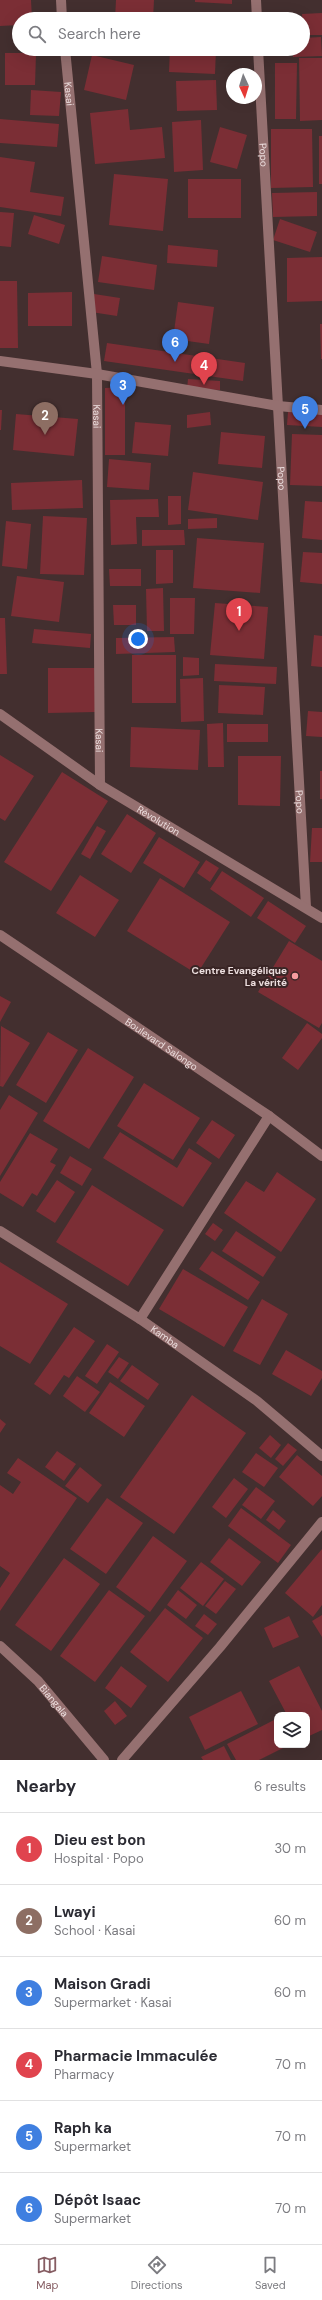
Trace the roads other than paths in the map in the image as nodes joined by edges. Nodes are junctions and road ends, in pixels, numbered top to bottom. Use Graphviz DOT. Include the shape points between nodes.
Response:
graph roads {
  1 [pos="61,0"];
  2 [pos="256,0"];
  3 [pos="62,12"];
  4 [pos="257,12"];
  5 [pos="66,56"];
  6 [pos="258,56"];
  7 [pos="0,361"];
  8 [pos="97,374"];
  9 [pos="278,406"];
  10 [pos="322,410"];
  11 [pos="0,714"];
  12 [pos="100,785"];
  13 [pos="306,907"];
  14 [pos="322,918"];
  15 [pos="0,935"];
  16 [pos="269,1116"];
  17 [pos="322,1156"];
  18 [pos="0,1231"];
  19 [pos="140,1319"];
  20 [pos="322,1456"];
  21 [pos="322,1522"];
  22 [pos="0,1646"];
  23 [pos="104,1760"];
  24 [pos="122,1760"];
  1 -- 3 [label="street"];
  2 -- 4 [label="street"];
  5 -- 8 [label="street, Kasai"];
  6 -- 9 [label="street, Popo"];
  7 -- 8 [label="street"];
  8 -- 9 [label="street"];
  8 -- 12 [label="street, Kasai"];
  9 -- 10 [label="street"];
  9 -- 13 [label="street, Popo"];
  11 -- 12 [label="street, Révolution"];
  12 -- 13 [label="street, Révolution"];
  13 -- 14 [label="street, Révolution"];
  15 -- 16 [label="street, Boulevard Salongo"];
  16 -- 17 [label="street, Boulevard Salongo"];
  16 -- 19 [label="street"];
  18 -- 19 [label="street, Kamba"];
  19 -- 20 [label="street, Kamba" via="257,1401"];
  21 -- 24 [label="street" via="220,1647"];
  22 -- 23 [label="street, Biangala" via="38,1681"];
}
